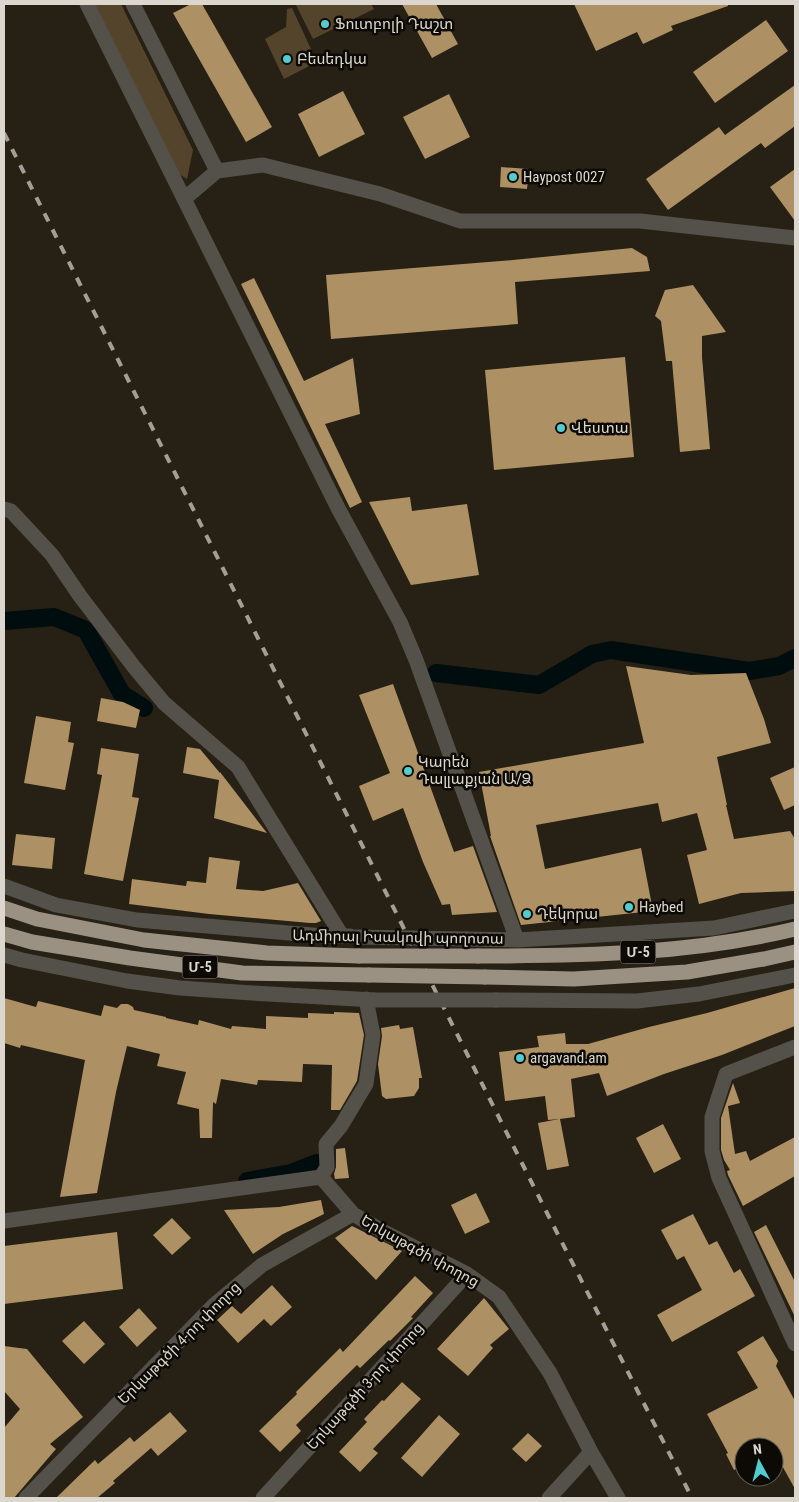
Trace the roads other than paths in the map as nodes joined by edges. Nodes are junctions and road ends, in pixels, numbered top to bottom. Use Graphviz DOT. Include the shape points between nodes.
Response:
graph roads {
  1 [pos="87,4"];
  2 [pos="133,4"];
  3 [pos="217,171"];
  4 [pos="184,199"];
  5 [pos="795,238"];
  6 [pos="4,508"];
  7 [pos="4,886"];
  8 [pos="4,908"];
  9 [pos="795,911"];
  10 [pos="795,929"];
  11 [pos="4,934"];
  12 [pos="349,936"];
  13 [pos="517,940"];
  14 [pos="795,952"];
  15 [pos="4,955"];
  16 [pos="795,975"];
  17 [pos="370,1000"];
  18 [pos="795,1047"];
  19 [pos="321,1177"];
  20 [pos="353,1214"];
  21 [pos="4,1221"];
  22 [pos="467,1274"];
  23 [pos="795,1344"];
  24 [pos="591,1452"];
  25 [pos="26,1498"];
  26 [pos="263,1498"];
  27 [pos="549,1498"];
  28 [pos="618,1498"];
  1 -- 4 [label="street"];
  2 -- 3 [label="street"];
  3 -- 4 [label="street"];
  3 -- 5 [label="street" via="264,165 380,194 460,221 640,221"];
  4 -- 13 [label="street" via="339,510 400,622"];
  6 -- 12 [label="street" via="11,511 52,555 164,703 238,767"];
  7 -- 12 [label="street" via="56,905 136,920"];
  8 -- 10 [label="highway, Ադմիրալ Իսակովի պողոտա / Մ-5, bridge" via="37,919 144,940 266,953 359,956 596,955 684,949"];
  9 -- 13 [label="street" via="714,928"];
  11 -- 14 [label="highway, Մ-5, bridge" via="32,942 242,973 574,979 687,972"];
  12 -- 13 [label="street, bridge"];
  15 -- 17 [label="street" via="127,981 180,988"];
  16 -- 17 [label="street, bridge" via="700,994 637,1001"];
  17 -- 19 [label="street" via="373,1034 366,1084 326,1144 327,1167"];
  18 -- 23 [label="street" via="726,1074 712,1117 712,1150 716,1169"];
  19 -- 20 [label="street, Երկաթգծի փողոց"];
  19 -- 21 [label="street"];
  20 -- 22 [label="street, Երկաթգծի փողոց"];
  20 -- 25 [label="street, Երկաթգծի 4-րդ փողոց" via="262,1265 214,1305"];
  22 -- 24 [label="street, Երկաթգծի փողոց" via="499,1297 550,1374"];
  22 -- 26 [label="street, Երկաթգծի 3-րդ փողոց"];
  24 -- 27 [label="street"];
  24 -- 28 [label="street, Երկաթգծի փողոց"];
}
